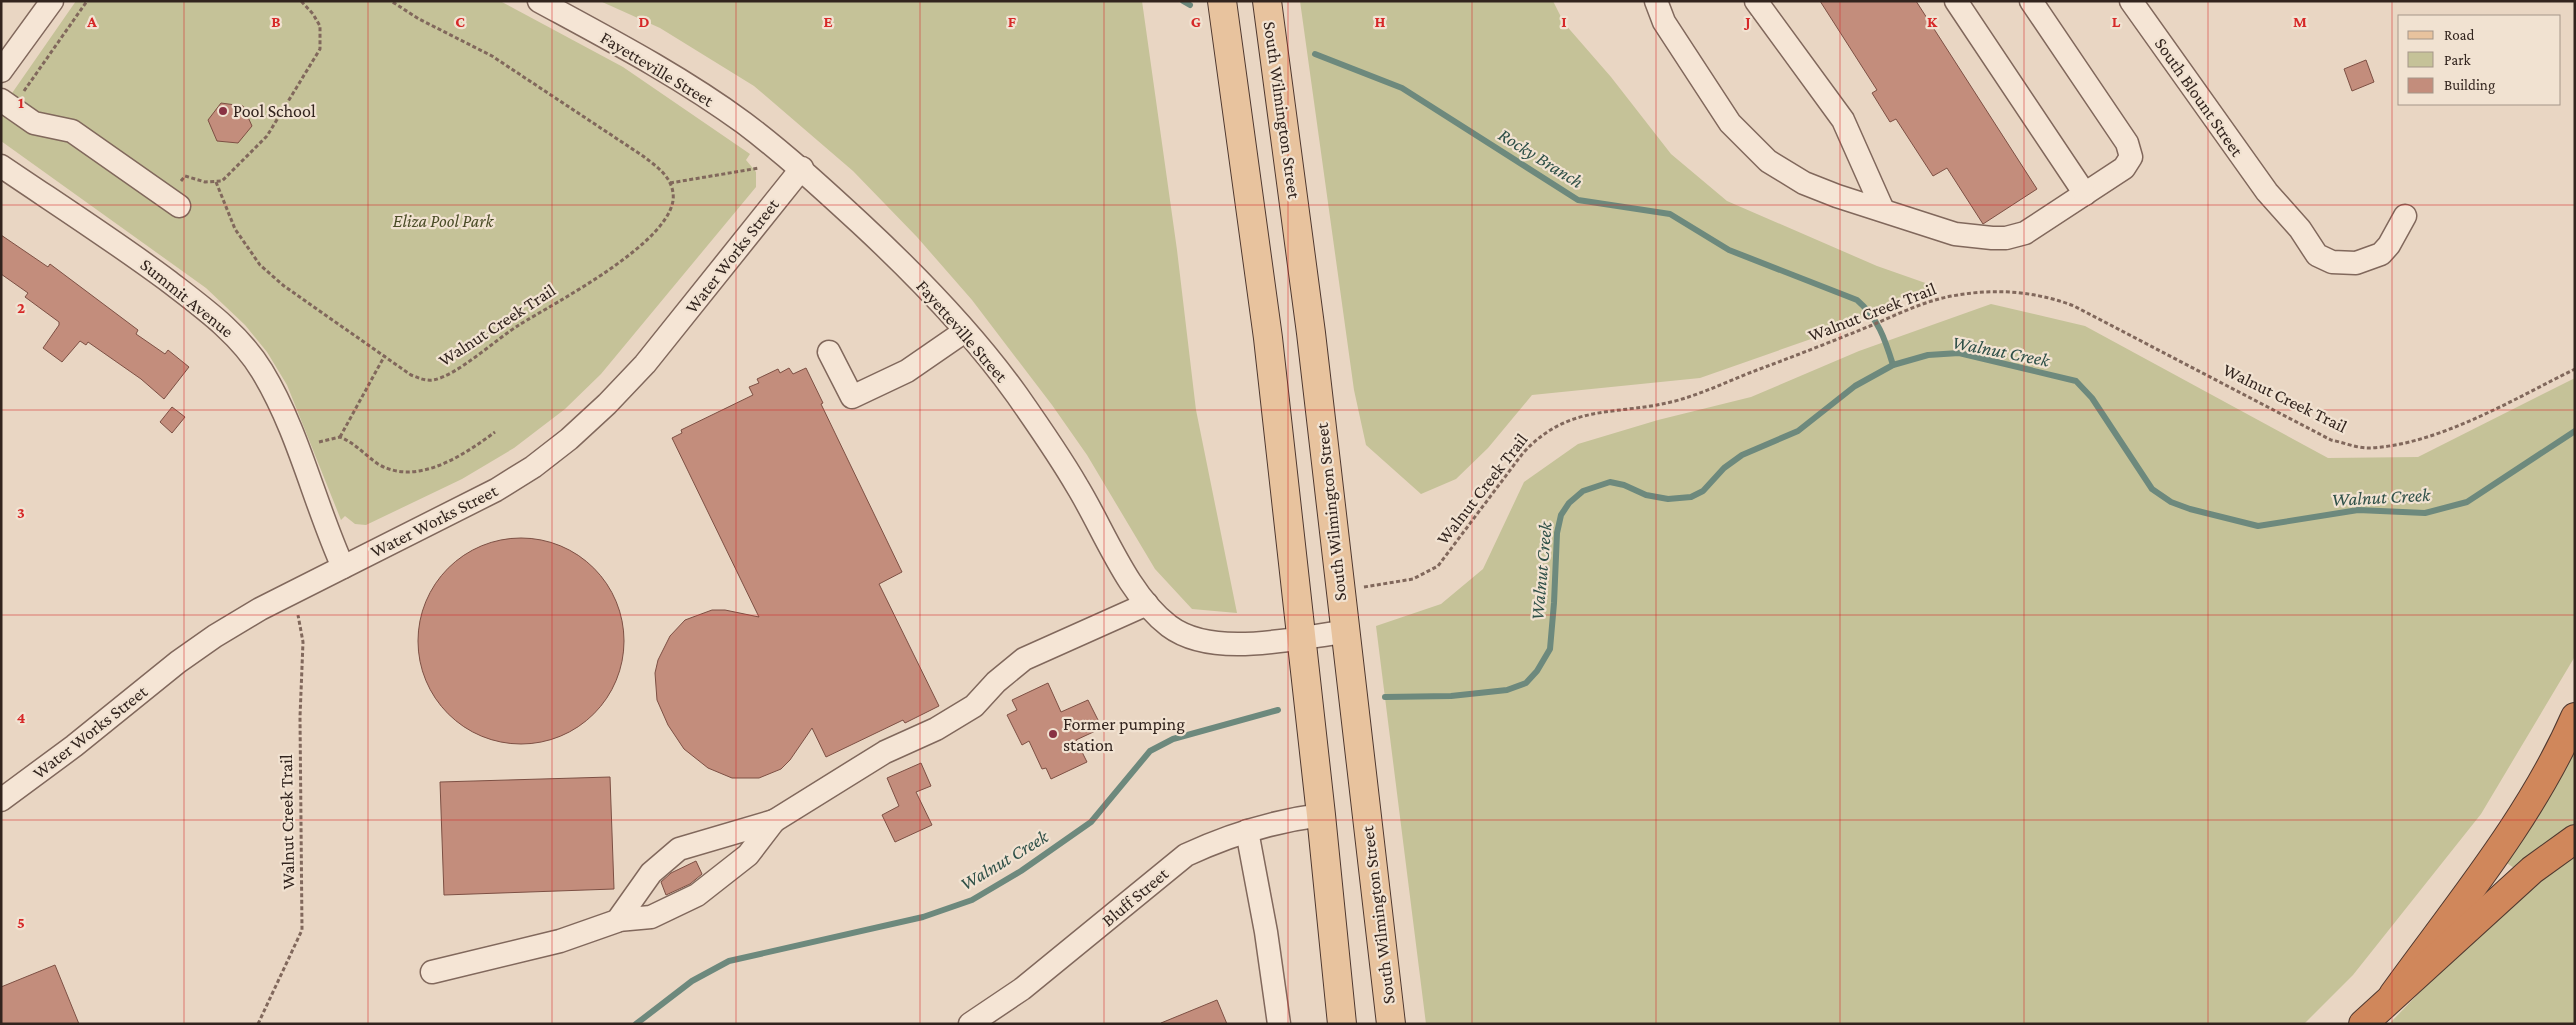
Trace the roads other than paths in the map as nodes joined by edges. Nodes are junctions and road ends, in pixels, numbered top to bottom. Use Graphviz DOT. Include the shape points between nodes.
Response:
graph roads {
  1 [pos="52,1"];
  2 [pos="539,1"];
  3 [pos="1222,1"];
  4 [pos="1267,1"];
  5 [pos="1656,1"];
  6 [pos="1756,1"];
  7 [pos="1956,1"];
  8 [pos="2030,1"];
  9 [pos="2131,1"];
  10 [pos="1,71"];
  11 [pos="7,104"];
  12 [pos="1,166"];
  13 [pos="802,168"];
  14 [pos="2085,194"];
  15 [pos="174,202"];
  16 [pos="1883,210"];
  17 [pos="2405,216"];
  18 [pos="965,331"];
  19 [pos="829,352"];
  20 [pos="343,567"];
  21 [pos="1147,604"];
  22 [pos="1344,632"];
  23 [pos="1301,637"];
  24 [pos="2575,717"];
  25 [pos="1,800"];
  26 [pos="1321,816"];
  27 [pos="774,821"];
  28 [pos="1247,831"];
  29 [pos="2575,839"];
  30 [pos="618,920"];
  31 [pos="432,972"];
  32 [pos="2393,995"];
  33 [pos="1278,1015"];
  34 [pos="970,1024"];
  35 [pos="1342,1024"];
  36 [pos="1391,1024"];
  37 [pos="2363,1024"];
  1 -- 10 [label="street"];
  2 -- 13 [label="street, Fayetteville Street" via="670,74 743,122"];
  3 -- 23 [label="main road" via="1268,338"];
  4 -- 22 [label="main road, South Wilmington Street" via="1312,333"];
  5 -- 16 [label="street" via="1664,22 1730,124 1768,161 1804,183"];
  6 -- 16 [label="street" via="1843,120"];
  7 -- 14 [label="street"];
  8 -- 14 [label="street" via="2129,148 2130,157 2124,168"];
  9 -- 17 [label="street, South Blount Street" via="2267,192 2317,255 2332,262 2356,263 2381,254"];
  11 -- 15 [label="street" via="34,123 72,131"];
  12 -- 20 [label="street, Summit Avenue" via="134,256 198,304 248,352 274,393"];
  13 -- 18 [label="street, Fayetteville Street" via="907,267"];
  13 -- 20 [label="street, Water Works Street" via="645,364 569,439 496,490"];
  14 -- 16 [label="street" via="2026,233 2006,238 1955,234"];
  18 -- 19 [label="street" via="907,371 852,397"];
  18 -- 21 [label="street, Fayetteville Street" via="1015,393 1076,484"];
  20 -- 25 [label="street, Water Works Street" via="215,636"];
  21 -- 23 [label="street, Fayetteville Street" via="1170,626 1191,637 1211,642 1242,643"];
  21 -- 27 [label="street" via="1024,660 996,682 974,706 936,729 885,752"];
  22 -- 23 [label="street, Fayetteville Street"];
  22 -- 36 [label="main road, South Wilmington Street"];
  23 -- 26 [label="main road"];
  24 -- 32 [label="highway" via="2531,799"];
  26 -- 28 [label="street, Bluff Street" via="1291,819"];
  26 -- 35 [label="main road"];
  27 -- 30 [label="street" via="748,855 697,895 651,917"];
  27 -- 30 [label="street" via="679,849 651,873"];
  28 -- 33 [label="street"];
  28 -- 34 [label="street, Bluff Street" via="1217,840 1186,855 1022,989"];
  29 -- 32 [label="highway" via="2532,870"];
  30 -- 31 [label="street" via="560,941"];
  32 -- 37 [label="highway"];
}
